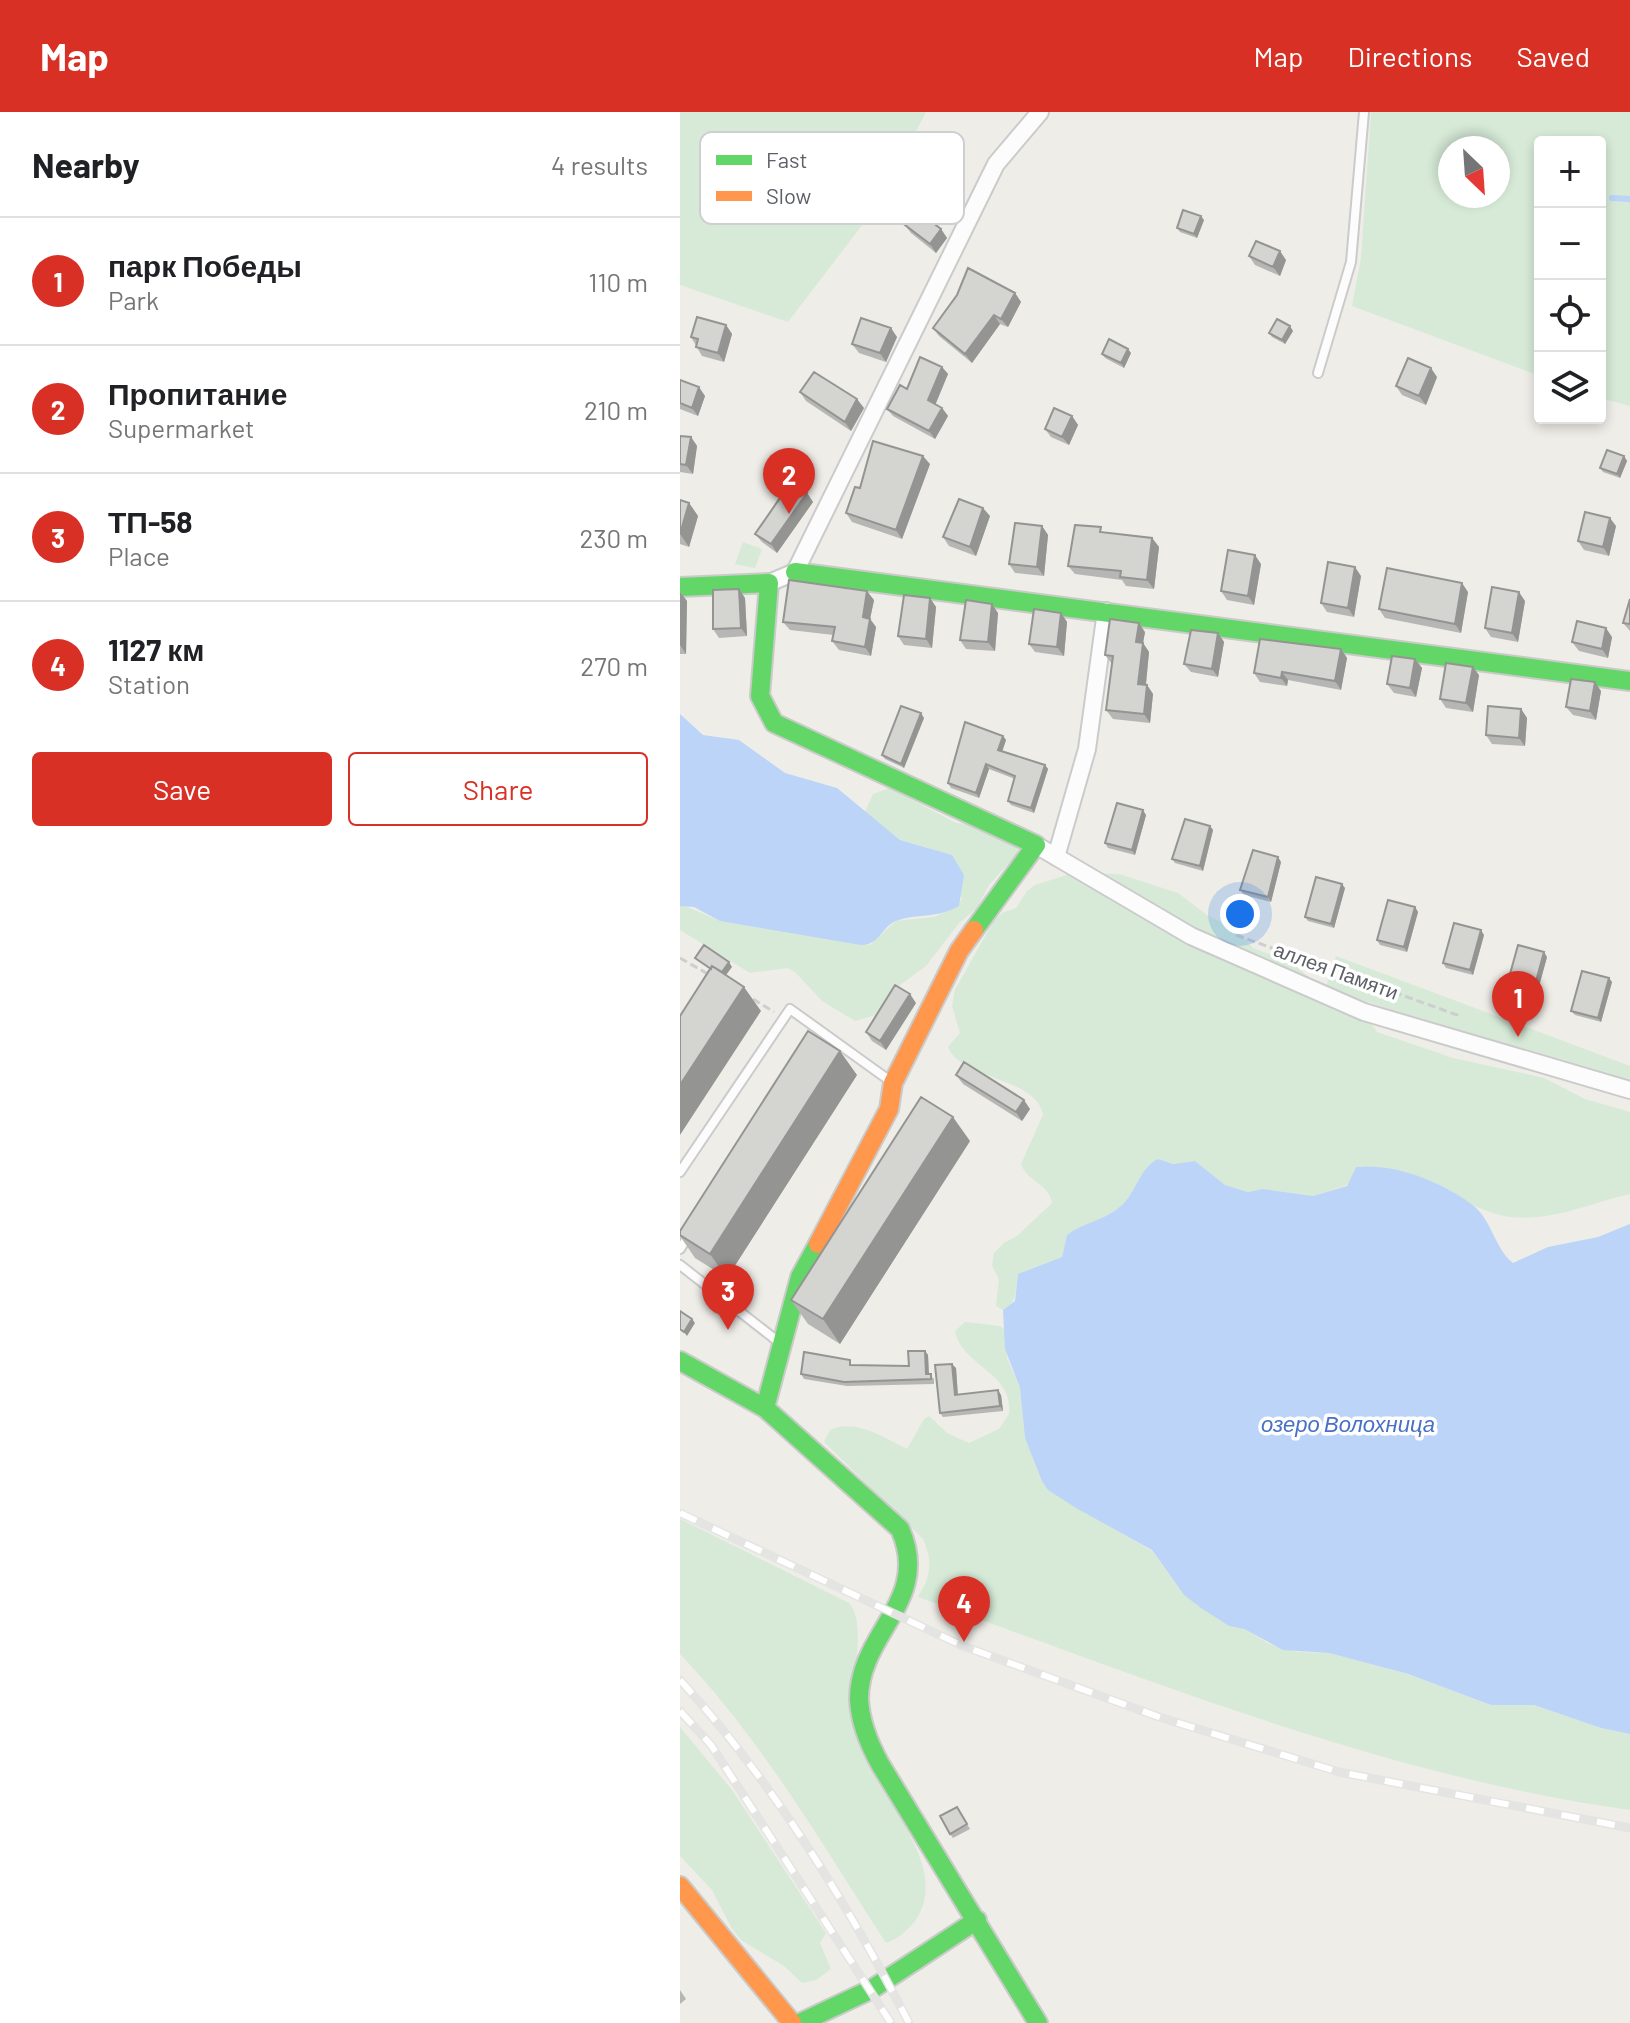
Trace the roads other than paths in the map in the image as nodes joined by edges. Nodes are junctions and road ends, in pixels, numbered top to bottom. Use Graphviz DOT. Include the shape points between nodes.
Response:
graph roads {
  1 [pos="1040,112"];
  2 [pos="1364,112"];
  3 [pos="1318,373"];
  4 [pos="795,572"];
  5 [pos="769,583"];
  6 [pos="680,587"];
  7 [pos="1106,611"];
  8 [pos="1630,681"];
  9 [pos="1036,845"];
  10 [pos="1056,857"];
  11 [pos="821,1031"];
  12 [pos="813,1043"];
  13 [pos="893,1083"];
  14 [pos="1630,1090"];
  15 [pos="680,1172"];
  16 [pos="697,1223"];
  17 [pos="680,1249"];
  18 [pos="680,1265"];
  19 [pos="780,1344"];
  20 [pos="680,1361"];
  21 [pos="765,1408"];
  22 [pos="680,1886"];
  23 [pos="977,1920"];
  24 [pos="792,2023"];
  25 [pos="800,2023"];
  26 [pos="1038,2023"];
  1 -- 4 [label="street" via="990,177"];
  2 -- 3 [label="lane" via="1351,262"];
  4 -- 5 [label="street"];
  4 -- 7 [label="street"];
  5 -- 6 [label="street"];
  5 -- 9 [label="street" via="760,696 774,723"];
  7 -- 8 [label="street"];
  7 -- 10 [label="street" via="1087,749"];
  9 -- 10 [label="street"];
  9 -- 13 [label="street" via="959,951"];
  10 -- 14 [label="street" via="1191,936 1364,1012"];
  11 -- 12 [label="lane"];
  11 -- 13 [label="lane"];
  11 -- 15 [label="lane" via="790,1009"];
  13 -- 19 [label="street" via="889,1109 800,1277"];
  16 -- 17 [label="lane"];
  18 -- 19 [label="lane"];
  19 -- 21 [label="street"];
  20 -- 21 [label="street"];
  21 -- 23 [label="street" via="900,1529 909,1543 912,1576 861,1683 863,1727 880,1764"];
  22 -- 24 [label="street"];
  23 -- 25 [label="street" via="872,1989"];
  23 -- 26 [label="street"];
}
